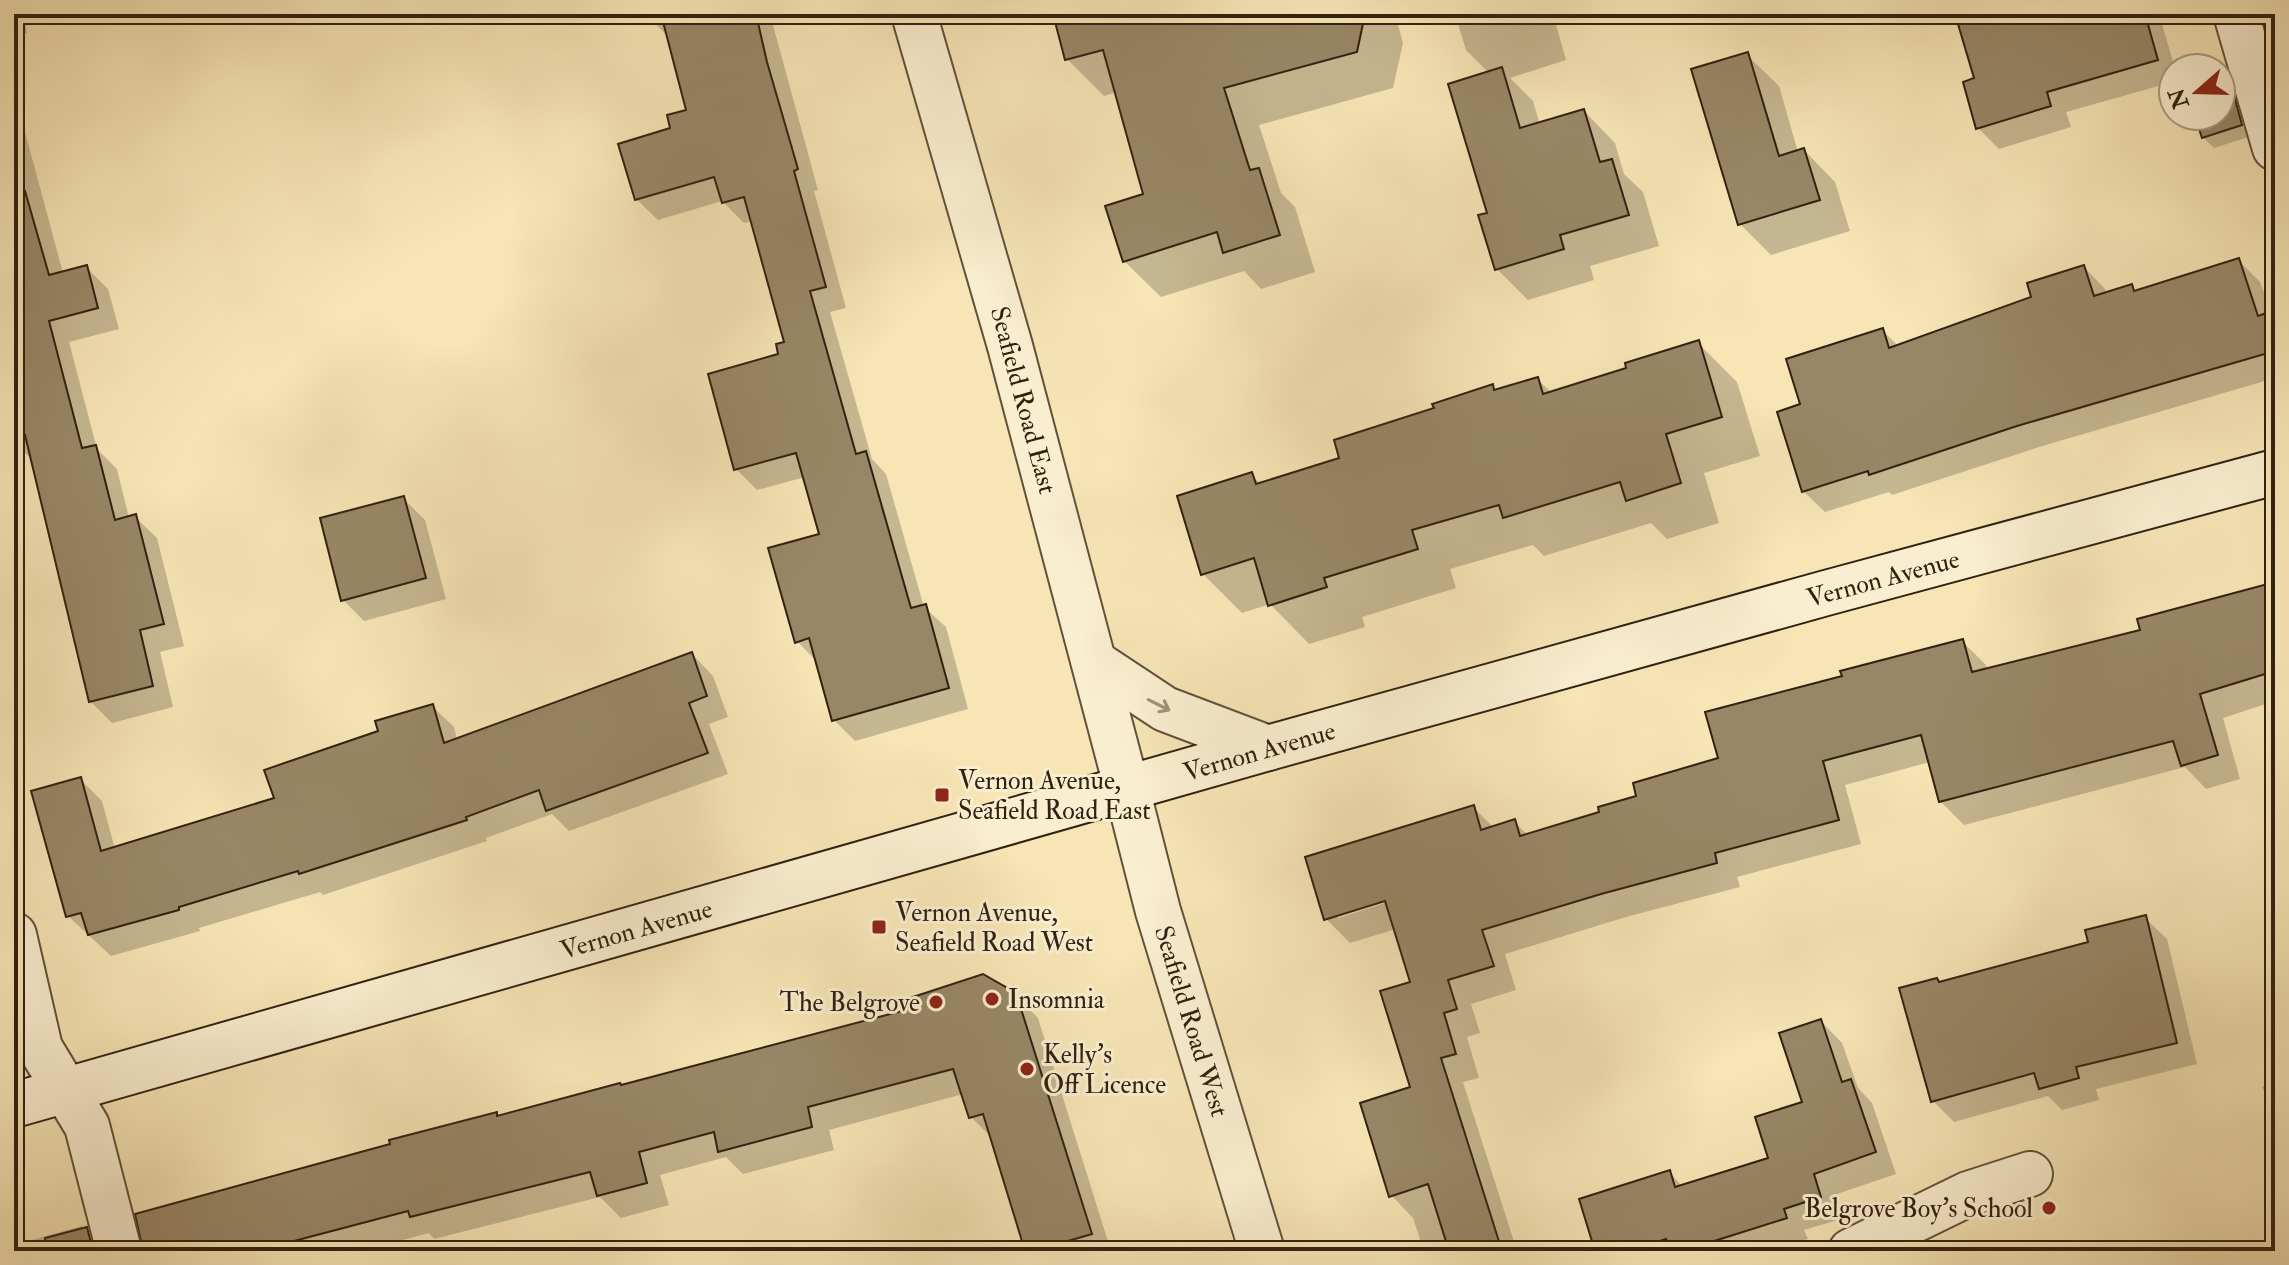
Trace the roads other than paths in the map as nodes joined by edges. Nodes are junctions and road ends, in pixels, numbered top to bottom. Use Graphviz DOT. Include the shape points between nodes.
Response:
graph roads {
  1 [pos="914,14"];
  2 [pos="2236,14"];
  3 [pos="2275,148"];
  4 [pos="2275,472"];
  5 [pos="1094,662"];
  6 [pos="1268,748"];
  7 [pos="1127,789"];
  8 [pos="14,935"];
  9 [pos="68,1091"];
  10 [pos="14,1105"];
  11 [pos="2030,1174"];
  12 [pos="119,1251"];
  13 [pos="1262,1251"];
  14 [pos="1851,1251"];
  1 -- 5 [label="main road, Seafield Road East"];
  2 -- 3 [label="main road"];
  4 -- 6 [label="main road, Vernon Avenue"];
  5 -- 6 [label="main road, one-way" via="1165,709"];
  5 -- 7 [label="main road, Seafield Road East"];
  6 -- 7 [label="main road, Vernon Avenue"];
  7 -- 9 [label="main road, Vernon Avenue"];
  7 -- 13 [label="main road, Seafield Road West" via="1158,911"];
  8 -- 9 [label="main road" via="40,1048"];
  9 -- 10 [label="main road, Vernon Avenue"];
  9 -- 12 [label="main road" via="87,1126"];
  11 -- 14 [label="main road" via="1968,1194"];
}
